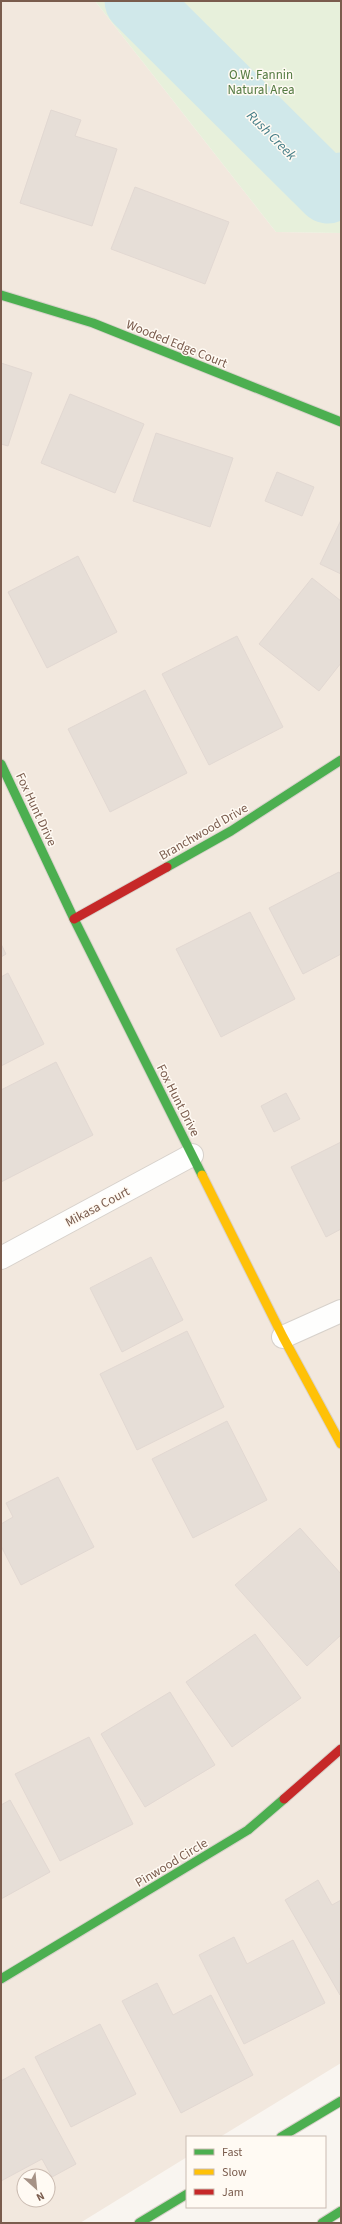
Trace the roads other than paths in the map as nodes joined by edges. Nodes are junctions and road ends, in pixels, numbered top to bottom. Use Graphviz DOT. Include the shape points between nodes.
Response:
graph roads {
  1 [pos="1,295"];
  2 [pos="341,422"];
  3 [pos="341,760"];
  4 [pos="1,764"];
  5 [pos="74,919"];
  6 [pos="192,1154"];
  7 [pos="1,1258"];
  8 [pos="341,1311"];
  9 [pos="283,1337"];
  10 [pos="341,1444"];
  11 [pos="341,1749"];
  12 [pos="1,1979"];
  13 [pos="341,2101"];
  14 [pos="283,2136"];
  15 [pos="186,2195"];
  16 [pos="341,2211"];
  17 [pos="139,2223"];
  18 [pos="322,2223"];
  1 -- 2 [label="street, Wooded Edge Court" via="93,324"];
  3 -- 5 [label="street, Branchwood Drive" via="231,831"];
  4 -- 5 [label="street, Fox Hunt Drive"];
  5 -- 6 [label="street, Fox Hunt Drive"];
  6 -- 7 [label="street, Mikasa Court"];
  6 -- 9 [label="street, Fox Hunt Drive"];
  8 -- 9 [label="street"];
  9 -- 10 [label="street, Fox Hunt Drive"];
  11 -- 12 [label="street, Pinwood Circle" via="248,1830"];
  13 -- 14 [label="street"];
  15 -- 17 [label="street"];
  16 -- 18 [label="street"];
}
